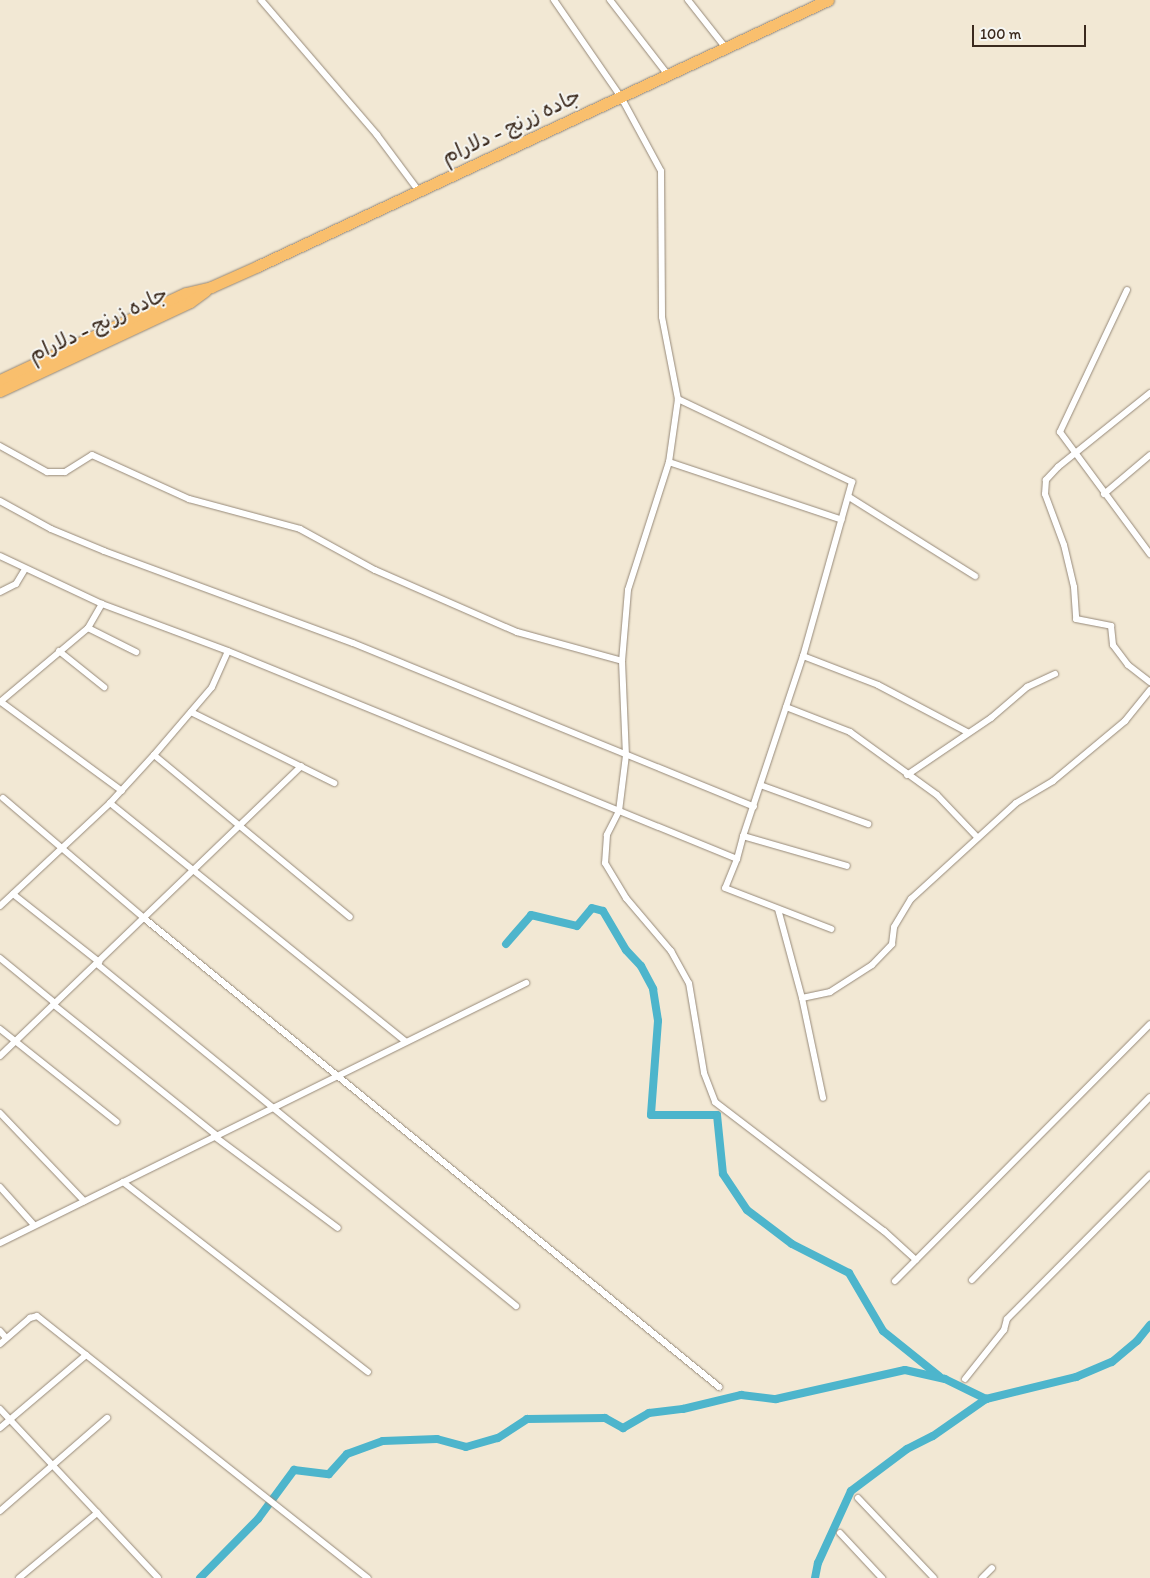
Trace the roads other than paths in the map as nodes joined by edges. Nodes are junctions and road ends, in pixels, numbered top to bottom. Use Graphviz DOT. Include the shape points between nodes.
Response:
graph roads {
  1 [pos="261,0"];
  2 [pos="554,0"];
  3 [pos="610,0"];
  4 [pos="688,0"];
  5 [pos="828,0"];
  6 [pos="725,47"];
  7 [pos="668,74"];
  8 [pos="621,97"];
  9 [pos="418,190"];
  10 [pos="211,287"];
  11 [pos="1127,290"];
  12 [pos="0,380"];
  13 [pos="0,390"];
  14 [pos="1150,392"];
  15 [pos="678,399"];
  16 [pos="0,446"];
  17 [pos="1150,455"];
  18 [pos="1075,456"];
  19 [pos="669,462"];
  20 [pos="1104,494"];
  21 [pos="849,497"];
  22 [pos="0,501"];
  23 [pos="842,520"];
  24 [pos="1150,554"];
  25 [pos="0,556"];
  26 [pos="25,569"];
  27 [pos="975,576"];
  28 [pos="0,592"];
  29 [pos="102,604"];
  30 [pos="88,628"];
  31 [pos="59,651"];
  32 [pos="228,651"];
  33 [pos="136,652"];
  34 [pos="803,656"];
  35 [pos="622,661"];
  36 [pos="1055,674"];
  37 [pos="1150,682"];
  38 [pos="104,687"];
  39 [pos="1150,690"];
  40 [pos="0,702"];
  41 [pos="786,707"];
  42 [pos="191,712"];
  43 [pos="967,732"];
  44 [pos="154,755"];
  45 [pos="626,756"];
  46 [pos="301,766"];
  47 [pos="907,775"];
  48 [pos="334,783"];
  49 [pos="763,786"];
  50 [pos="122,792"];
  51 [pos="3,798"];
  52 [pos="110,803"];
  53 [pos="754,807"];
  54 [pos="619,811"];
  55 [pos="240,823"];
  56 [pos="868,824"];
  57 [pos="743,836"];
  58 [pos="977,837"];
  59 [pos="61,849"];
  60 [pos="737,859"];
  61 [pos="848,866"];
  62 [pos="193,872"];
  63 [pos="12,894"];
  64 [pos="0,906"];
  65 [pos="778,909"];
  66 [pos="350,917"];
  67 [pos="144,918"];
  68 [pos="831,929"];
  69 [pos="0,958"];
  70 [pos="98,963"];
  71 [pos="526,983"];
  72 [pos="802,998"];
  73 [pos="55,1004"];
  74 [pos="1150,1024"];
  75 [pos="0,1029"];
  76 [pos="15,1042"];
  77 [pos="406,1042"];
  78 [pos="0,1056"];
  79 [pos="337,1074"];
  80 [pos="1150,1097"];
  81 [pos="823,1098"];
  82 [pos="272,1108"];
  83 [pos="0,1113"];
  84 [pos="118,1122"];
  85 [pos="215,1136"];
  86 [pos="1150,1175"];
  87 [pos="123,1182"];
  88 [pos="0,1187"];
  89 [pos="84,1201"];
  90 [pos="34,1225"];
  91 [pos="338,1228"];
  92 [pos="0,1243"];
  93 [pos="916,1260"];
  94 [pos="972,1280"];
  95 [pos="895,1281"];
  96 [pos="516,1306"];
  97 [pos="0,1331"];
  98 [pos="6,1338"];
  99 [pos="0,1344"];
  100 [pos="86,1355"];
  101 [pos="368,1372"];
  102 [pos="965,1379"];
  103 [pos="719,1388"];
  104 [pos="0,1409"];
  105 [pos="107,1418"];
  106 [pos="10,1420"];
  107 [pos="0,1428"];
  108 [pos="54,1466"];
  109 [pos="858,1498"];
  110 [pos="0,1511"];
  111 [pos="97,1513"];
  112 [pos="840,1533"];
  113 [pos="992,1568"];
  114 [pos="19,1578"];
  115 [pos="158,1578"];
  116 [pos="368,1578"];
  117 [pos="882,1578"];
  118 [pos="934,1578"];
  119 [pos="982,1578"];
  1 -- 9 [label="street" via="377,135"];
  2 -- 8 [label="street"];
  3 -- 7 [label="street"];
  4 -- 6 [label="street"];
  5 -- 6 [label="highway, جاده زرنج - دلارام"];
  6 -- 7 [label="highway, جاده زرنج - دلارام"];
  7 -- 8 [label="highway, جاده زرنج - دلارام"];
  8 -- 9 [label="highway, جاده زرنج - دلارام"];
  8 -- 15 [label="street" via="661,171 662,317"];
  9 -- 10 [label="highway, جاده زرنج - دلارام"];
  10 -- 12 [label="highway, جاده زرنج - دلارام" via="186,293"];
  10 -- 13 [label="highway, جاده زرنج - دلارام" via="190,302"];
  11 -- 18 [label="street" via="1060,432"];
  14 -- 18 [label="street"];
  15 -- 19 [label="street"];
  15 -- 21 [label="street" via="849,480 853,486"];
  16 -- 35 [label="street" via="47,472 65,472 92,454 189,499 300,529 375,570 517,632"];
  17 -- 20 [label="street"];
  18 -- 20 [label="street"];
  18 -- 37 [label="street" via="1046,480 1045,494 1066,553 1074,587 1076,619 1111,626 1113,644 1118,652 1128,665"];
  19 -- 23 [label="street"];
  19 -- 35 [label="street" via="628,590"];
  20 -- 24 [label="street"];
  21 -- 23 [label="street"];
  21 -- 27 [label="street"];
  22 -- 45 [label="street" via="51,529 104,551 353,643"];
  23 -- 34 [label="street"];
  25 -- 26 [label="street"];
  26 -- 28 [label="street" via="16,584"];
  26 -- 29 [label="street"];
  29 -- 30 [label="street"];
  29 -- 32 [label="street"];
  30 -- 31 [label="street"];
  30 -- 33 [label="street"];
  31 -- 38 [label="street"];
  31 -- 40 [label="street"];
  32 -- 42 [label="street" via="212,687"];
  32 -- 54 [label="street"];
  34 -- 41 [label="street"];
  34 -- 43 [label="street" via="878,685"];
  35 -- 45 [label="street"];
  36 -- 43 [label="street" via="1028,687"];
  39 -- 58 [label="street" via="1125,720 1053,781 1016,803"];
  40 -- 50 [label="street"];
  41 -- 47 [label="street" via="850,732"];
  41 -- 49 [label="street"];
  42 -- 44 [label="street"];
  42 -- 46 [label="street"];
  43 -- 47 [label="street"];
  44 -- 50 [label="street"];
  44 -- 55 [label="street"];
  45 -- 53 [label="street"];
  45 -- 54 [label="street"];
  46 -- 48 [label="street"];
  46 -- 55 [label="street"];
  47 -- 58 [label="street" via="936,795"];
  49 -- 53 [label="street"];
  49 -- 56 [label="street"];
  50 -- 52 [label="street"];
  51 -- 59 [label="street"];
  52 -- 59 [label="street"];
  52 -- 62 [label="street"];
  53 -- 57 [label="street"];
  54 -- 60 [label="street"];
  54 -- 93 [label="street" via="607,835 605,863 626,898 671,951 689,983 704,1073 715,1102 884,1230"];
  55 -- 62 [label="street"];
  55 -- 66 [label="street"];
  57 -- 60 [label="street"];
  57 -- 61 [label="street"];
  58 -- 72 [label="street" via="911,898 894,927 892,944 872,964 830,992"];
  59 -- 63 [label="street"];
  59 -- 67 [label="street"];
  60 -- 65 [label="street" via="725,888"];
  62 -- 67 [label="street"];
  62 -- 77 [label="street"];
  63 -- 64 [label="street"];
  63 -- 70 [label="street"];
  65 -- 68 [label="street"];
  65 -- 72 [label="street"];
  67 -- 70 [label="street"];
  67 -- 79 [label="street"];
  69 -- 73 [label="street"];
  70 -- 73 [label="street"];
  70 -- 82 [label="street"];
  71 -- 77 [label="street"];
  72 -- 81 [label="street"];
  73 -- 76 [label="street"];
  73 -- 85 [label="street"];
  74 -- 93 [label="street"];
  75 -- 76 [label="street"];
  76 -- 78 [label="street"];
  76 -- 84 [label="street"];
  77 -- 79 [label="street"];
  79 -- 82 [label="street"];
  79 -- 103 [label="street"];
  80 -- 94 [label="street"];
  82 -- 85 [label="street"];
  82 -- 96 [label="street"];
  83 -- 89 [label="street"];
  85 -- 87 [label="street"];
  85 -- 91 [label="street"];
  86 -- 102 [label="street" via="1007,1319 1004,1330"];
  87 -- 89 [label="street"];
  87 -- 101 [label="street"];
  88 -- 90 [label="street"];
  89 -- 90 [label="street"];
  90 -- 92 [label="street"];
  93 -- 95 [label="street"];
  97 -- 98 [label="street"];
  98 -- 99 [label="street"];
  98 -- 100 [label="street" via="37,1316"];
  100 -- 106 [label="street"];
  100 -- 116 [label="street"];
  104 -- 106 [label="street"];
  105 -- 108 [label="street"];
  106 -- 107 [label="street"];
  106 -- 108 [label="street"];
  108 -- 110 [label="street"];
  108 -- 111 [label="street"];
  109 -- 118 [label="street"];
  111 -- 114 [label="street"];
  111 -- 115 [label="street"];
  112 -- 117 [label="street"];
  113 -- 119 [label="street"];
}
